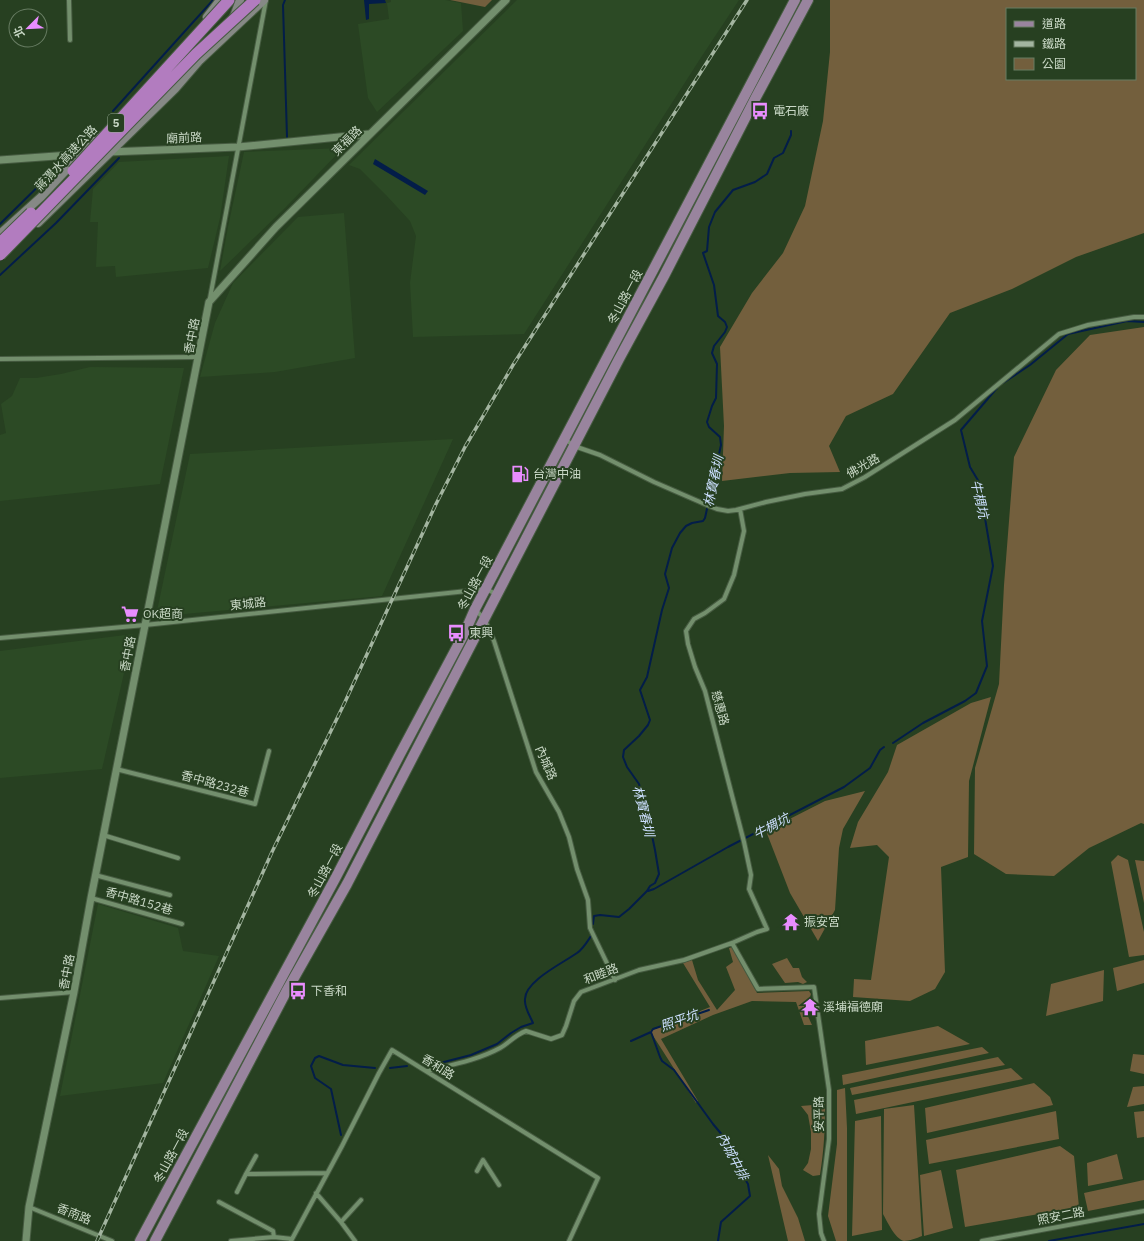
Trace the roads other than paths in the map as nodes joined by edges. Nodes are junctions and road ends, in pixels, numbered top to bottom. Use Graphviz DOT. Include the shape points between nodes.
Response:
graph roads {
  1 [pos="69,0"];
  2 [pos="220,0"];
  3 [pos="229,0"];
  4 [pos="240,0"];
  5 [pos="256,0"];
  6 [pos="265,0"];
  7 [pos="506,0"];
  8 [pos="795,0"];
  9 [pos="808,0"];
  10 [pos="227,35"];
  11 [pos="70,40"];
  12 [pos="760,68"];
  13 [pos="770,73"];
  14 [pos="369,134"];
  15 [pos="238,147"];
  16 [pos="109,152"];
  17 [pos="80,154"];
  18 [pos="0,160"];
  19 [pos="0,234"];
  20 [pos="0,243"];
  21 [pos="0,255"];
  22 [pos="0,259"];
  23 [pos="210,302"];
  24 [pos="1144,317"];
  25 [pos="199,357"];
  26 [pos="0,359"];
  27 [pos="565,439"];
  28 [pos="574,446"];
  29 [pos="740,509"];
  30 [pos="486,589"];
  31 [pos="497,594"];
  32 [pos="475,609"];
  33 [pos="484,618"];
  34 [pos="145,625"];
  35 [pos="0,638"];
  36 [pos="269,751"];
  37 [pos="116,769"];
  38 [pos="103,836"];
  39 [pos="178,858"];
  40 [pos="95,875"];
  41 [pos="336,877"];
  42 [pos="347,884"];
  43 [pos="170,895"];
  44 [pos="91,898"];
  45 [pos="182,924"];
  46 [pos="767,929"];
  47 [pos="732,943"];
  48 [pos="616,980"];
  49 [pos="277,986"];
  50 [pos="74,992"];
  51 [pos="286,992"];
  52 [pos="0,998"];
  53 [pos="427,1071"];
  54 [pos="256,1156"];
  55 [pos="477,1171"];
  56 [pos="327,1173"];
  57 [pos="246,1174"];
  58 [pos="499,1185"];
  59 [pos="237,1192"];
  60 [pos="316,1193"];
  61 [pos="361,1200"];
  62 [pos="219,1202"];
  63 [pos="29,1207"];
  64 [pos="1144,1211"];
  65 [pos="341,1222"];
  66 [pos="274,1237"];
  67 [pos="292,1240"];
  68 [pos="26,1241"];
  69 [pos="112,1241"];
  70 [pos="140,1241"];
  71 [pos="155,1241"];
  72 [pos="231,1241"];
  73 [pos="355,1241"];
  74 [pos="570,1241"];
  75 [pos="824,1241"];
  76 [pos="982,1241"];
  1 -- 11 [label="street"];
  2 -- 17 [label="main road" via="163,71"];
  3 -- 20 [label="highway, 蔣渭水高速公路 / 5, bridge" via="47,198"];
  4 -- 10 [label="main road"];
  5 -- 21 [label="highway, 蔣渭水高速公路 / 5, bridge" via="196,54"];
  6 -- 10 [label="main road"];
  6 -- 15 [label="street, 香中路"];
  7 -- 14 [label="street, 東福路"];
  8 -- 12 [label="main road, 冬山路一段"];
  9 -- 13 [label="main road, 冬山路一段"];
  10 -- 16 [label="main road"];
  12 -- 13 [label="main road"];
  12 -- 27 [label="main road, 冬山路一段"];
  13 -- 28 [label="main road, 冬山路一段"];
  14 -- 15 [label="street, 廟前路"];
  14 -- 23 [label="street, 東福路" via="276,227"];
  15 -- 16 [label="street, 廟前路"];
  15 -- 23 [label="street, 香中路"];
  16 -- 17 [label="street, 廟前路"];
  16 -- 22 [label="main road" via="58,205"];
  17 -- 18 [label="street, 廟前路"];
  17 -- 19 [label="main road" via="41,197"];
  23 -- 25 [label="street, 香中路"];
  24 -- 29 [label="street, 佛光路" via="1088,325 1059,334 955,420 866,478 842,489 805,494"];
  25 -- 26 [label="street"];
  25 -- 34 [label="street, 香中路"];
  27 -- 28 [label="street, 佛光路"];
  27 -- 30 [label="main road, 冬山路一段"];
  28 -- 29 [label="street, 佛光路" via="717,509"];
  28 -- 31 [label="main road, 冬山路一段"];
  29 -- 46 [label="street, 慈惠路" via="744,531 734,575 724,599 694,619 686,631 695,667 705,691 752,875 749,889"];
  30 -- 31 [label="street"];
  30 -- 32 [label="main road, 冬山路一段"];
  30 -- 34 [label="street, 東城路"];
  31 -- 33 [label="main road, 冬山路一段"];
  32 -- 33 [label="street, 內城路"];
  32 -- 41 [label="main road, 冬山路一段"];
  33 -- 42 [label="main road, 冬山路一段"];
  33 -- 48 [label="street, 內城路" via="494,641 536,772 559,812 569,837 588,900 590,928"];
  34 -- 35 [label="street, 東城路"];
  34 -- 37 [label="street, 香中路"];
  36 -- 37 [label="street, 香中路232巷" via="255,804"];
  37 -- 38 [label="street, 香中路"];
  38 -- 39 [label="street"];
  38 -- 40 [label="street, 香中路"];
  40 -- 43 [label="street"];
  40 -- 44 [label="street, 香中路"];
  41 -- 42 [label="main road"];
  41 -- 49 [label="main road, 冬山路一段"];
  42 -- 51 [label="main road, 冬山路一段"];
  44 -- 45 [label="street, 香中路152巷"];
  44 -- 50 [label="street, 香中路"];
  46 -- 47 [label="street, 和睦路"];
  47 -- 48 [label="street, 和睦路" via="684,960 639,970"];
  47 -- 75 [label="street, 安平路" via="758,989 814,987 829,1090 829,1139 819,1214"];
  48 -- 53 [label="street, 和睦路" via="581,992 574,1002 562,1035 550,1040 526,1031 500,1048 475,1058"];
  49 -- 51 [label="main road"];
  49 -- 70 [label="main road, 冬山路一段"];
  50 -- 52 [label="street"];
  50 -- 63 [label="street, 香中路"];
  51 -- 71 [label="main road, 冬山路一段"];
  53 -- 56 [label="street, 香和路" via="392,1050"];
  53 -- 74 [label="street, 香和路" via="598,1178"];
  54 -- 57 [label="street"];
  55 -- 58 [label="street" via="483,1160"];
  56 -- 57 [label="street"];
  56 -- 60 [label="street, 香和路"];
  57 -- 59 [label="street"];
  60 -- 65 [label="street"];
  60 -- 67 [label="street, 香和路"];
  61 -- 65 [label="street"];
  62 -- 66 [label="street" via="273,1231"];
  63 -- 68 [label="street, 香中路"];
  63 -- 69 [label="street, 香南路"];
  64 -- 76 [label="street, 照安二路"];
  65 -- 73 [label="street"];
  66 -- 67 [label="street"];
  66 -- 72 [label="street"];
}
